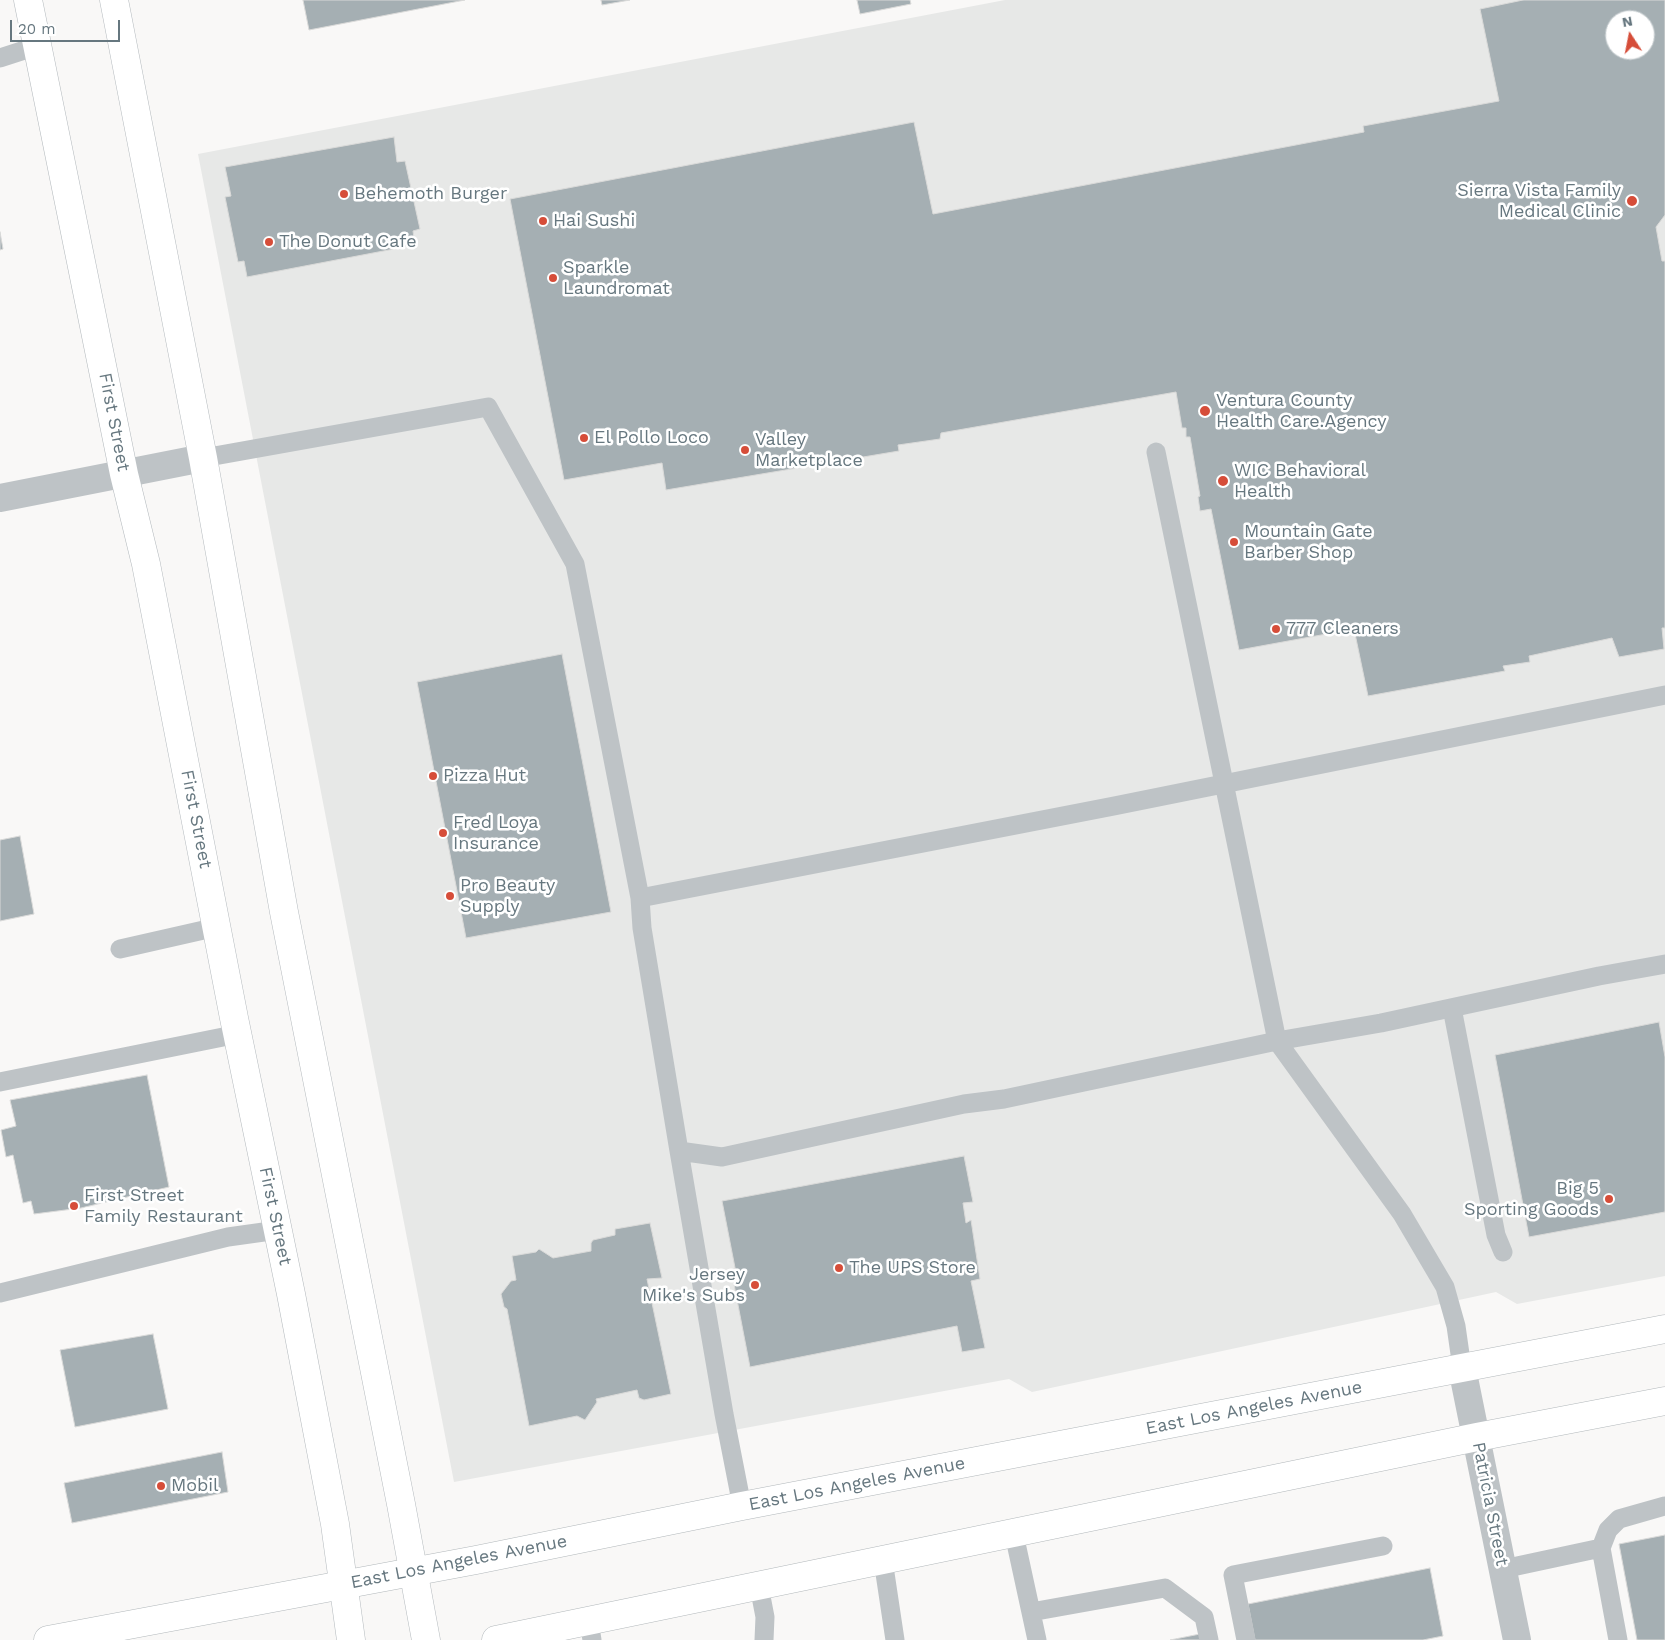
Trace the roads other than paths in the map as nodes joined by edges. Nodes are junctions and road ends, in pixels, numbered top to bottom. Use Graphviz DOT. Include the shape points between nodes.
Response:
graph roads {
  1 [pos="28,0"];
  2 [pos="114,0"];
  3 [pos="37,46"];
  4 [pos="0,58"];
  5 [pos="1156,452"];
  6 [pos="203,458"];
  7 [pos="124,474"];
  8 [pos="0,498"];
  9 [pos="1665,695"];
  10 [pos="1225,783"];
  11 [pos="640,898"];
  12 [pos="217,927"];
  13 [pos="120,949"];
  14 [pos="1665,964"];
  15 [pos="1452,1008"];
  16 [pos="238,1034"];
  17 [pos="1277,1041"];
  18 [pos="0,1082"];
  19 [pos="679,1151"];
  20 [pos="278,1230"];
  21 [pos="1503,1252"];
  22 [pos="0,1293"];
  23 [pos="1665,1329"];
  24 [pos="1462,1368"];
  25 [pos="1665,1401"];
  26 [pos="1477,1437"];
  27 [pos="742,1506"];
  28 [pos="1665,1506"];
  29 [pos="1014,1534"];
  30 [pos="1383,1546"];
  31 [pos="1601,1548"];
  32 [pos="883,1560"];
  33 [pos="1503,1568"];
  34 [pos="412,1571"];
  35 [pos="342,1585"];
  36 [pos="759,1586"];
  37 [pos="1031,1612"];
  38 [pos="590,1630"];
  39 [pos="48,1640"];
  40 [pos="351,1640"];
  41 [pos="426,1640"];
  42 [pos="496,1640"];
  43 [pos="764,1640"];
  44 [pos="894,1640"];
  45 [pos="1037,1640"];
  46 [pos="1209,1640"];
  47 [pos="1246,1640"];
  48 [pos="1517,1640"];
  49 [pos="1618,1640"];
  1 -- 3 [label="main road, First Street"];
  2 -- 6 [label="main road"];
  3 -- 4 [label="lane"];
  3 -- 7 [label="main road, First Street"];
  5 -- 10 [label="lane"];
  6 -- 7 [label="street"];
  6 -- 11 [label="lane" via="488,407 576,564"];
  6 -- 34 [label="main road" via="284,912"];
  7 -- 8 [label="street"];
  7 -- 12 [label="main road, First Street" via="148,574"];
  9 -- 10 [label="lane"];
  10 -- 11 [label="lane"];
  10 -- 17 [label="lane"];
  11 -- 19 [label="lane" via="642,928"];
  12 -- 13 [label="lane"];
  12 -- 16 [label="main road, First Street"];
  14 -- 15 [label="lane"];
  15 -- 17 [label="lane"];
  15 -- 21 [label="lane" via="1496,1235"];
  16 -- 18 [label="lane"];
  16 -- 20 [label="main road, First Street"];
  17 -- 19 [label="lane" via="722,1157"];
  17 -- 24 [label="lane" via="1402,1214 1445,1287 1456,1326"];
  19 -- 27 [label="lane"];
  20 -- 22 [label="lane" via="228,1237"];
  20 -- 35 [label="main road, First Street" via="335,1524"];
  23 -- 24 [label="main road, East Los Angeles Avenue"];
  24 -- 26 [label="street, Patricia Street"];
  24 -- 27 [label="main road, East Los Angeles Avenue"];
  25 -- 26 [label="main road"];
  26 -- 29 [label="main road"];
  26 -- 33 [label="street, Patricia Street"];
  27 -- 34 [label="main road, East Los Angeles Avenue"];
  28 -- 31 [label="lane" via="1618,1519 1608,1530"];
  29 -- 32 [label="main road"];
  29 -- 37 [label="lane"];
  30 -- 47 [label="lane" via="1233,1575"];
  31 -- 33 [label="lane"];
  31 -- 49 [label="lane"];
  32 -- 36 [label="main road"];
  32 -- 44 [label="lane"];
  33 -- 48 [label="street, Patricia Street"];
  34 -- 35 [label="main road, East Los Angeles Avenue"];
  34 -- 41 [label="main road"];
  35 -- 39 [label="main road, East Los Angeles Avenue"];
  35 -- 40 [label="main road, First Street"];
  36 -- 38 [label="main road"];
  36 -- 43 [label="lane" via="765,1618"];
  37 -- 45 [label="lane"];
  37 -- 46 [label="lane" via="1165,1588 1204,1617"];
  38 -- 42 [label="main road"];
}
